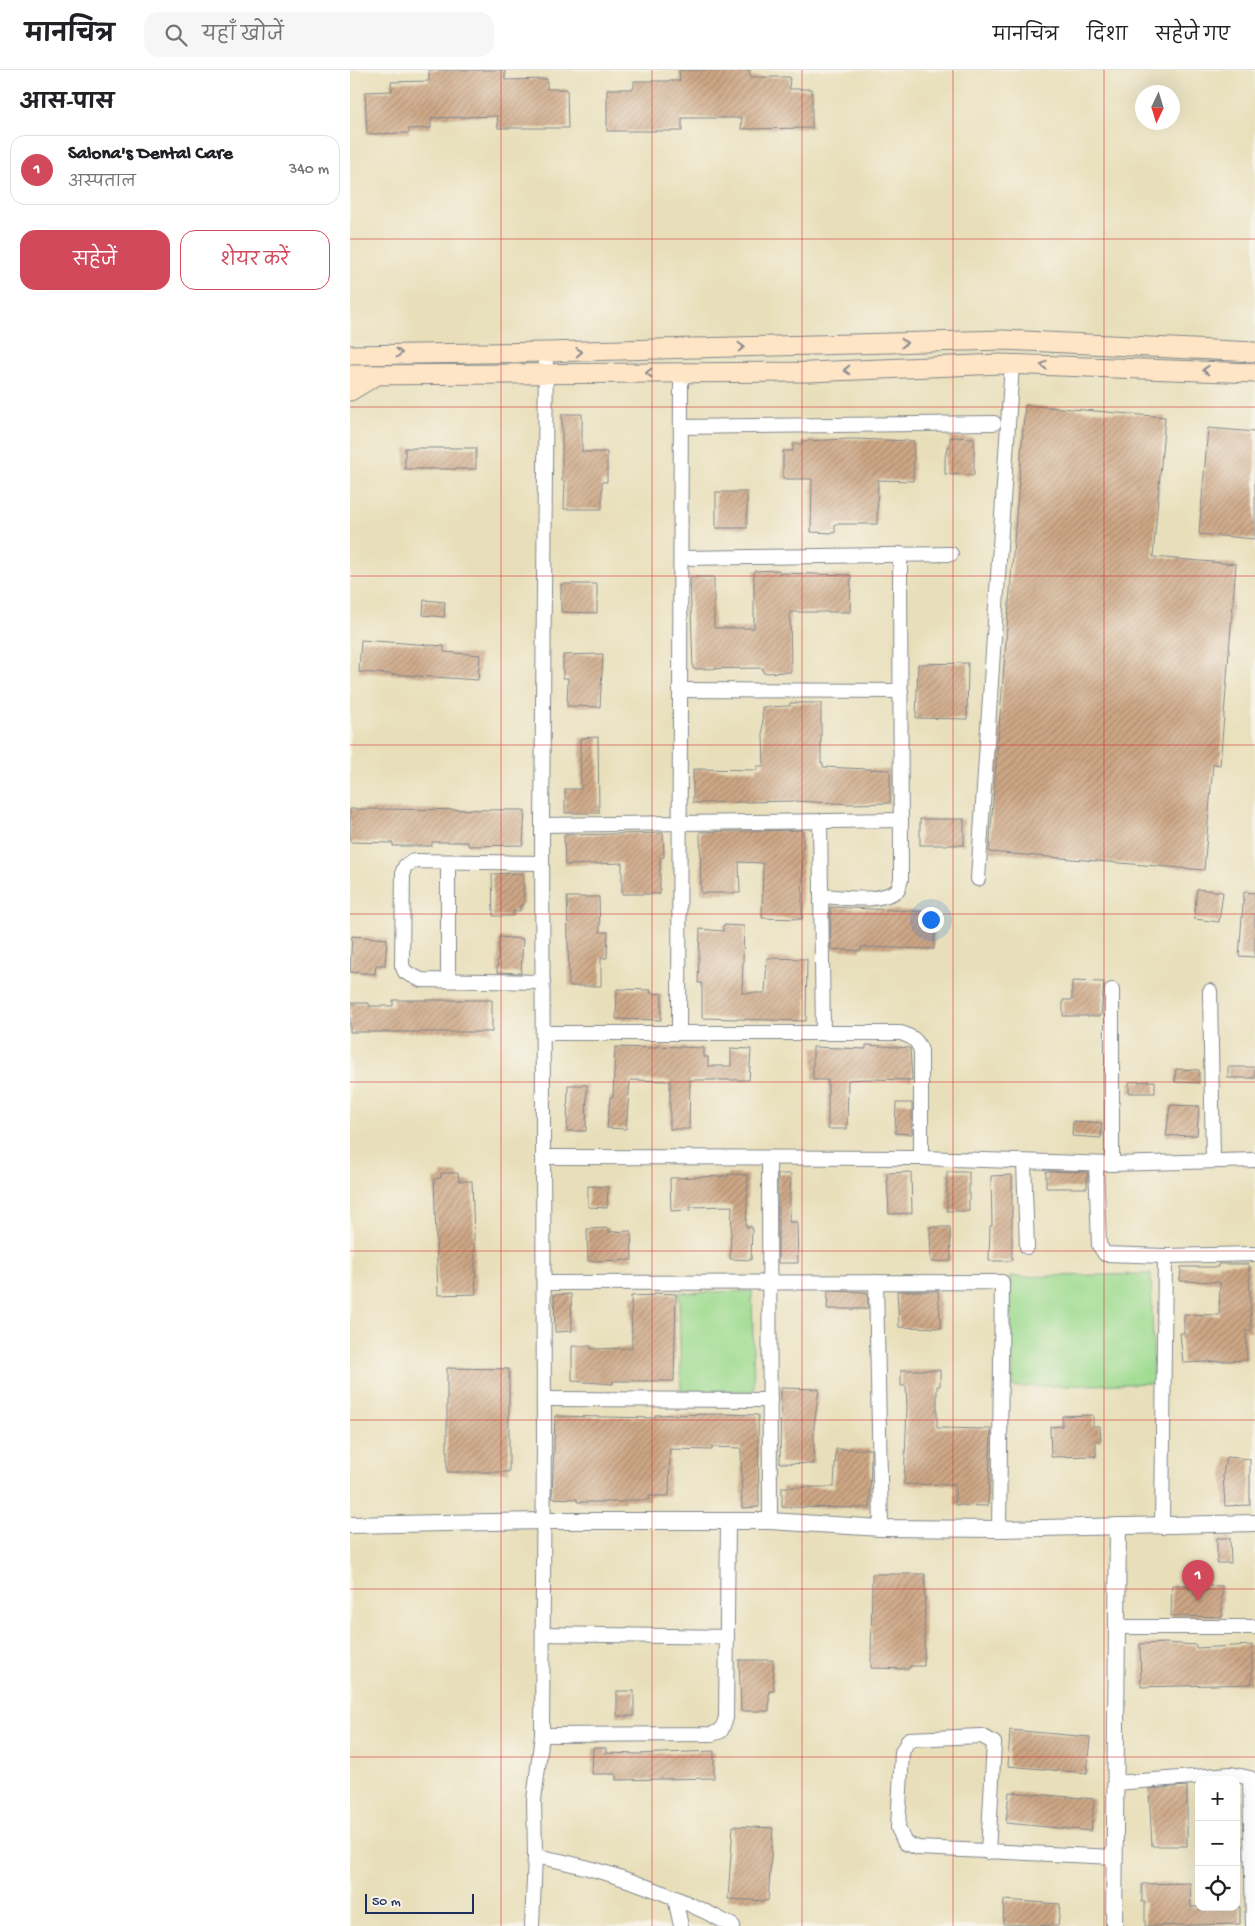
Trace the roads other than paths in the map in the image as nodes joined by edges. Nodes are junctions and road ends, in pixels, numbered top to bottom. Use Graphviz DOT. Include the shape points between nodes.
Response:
graph roads {
  1 [pos="546,352"];
  2 [pos="1255,352"];
  3 [pos="350,355"];
  4 [pos="1012,364"];
  5 [pos="681,373"];
  6 [pos="1255,373"];
  7 [pos="350,375"];
  8 [pos="376,375"];
  9 [pos="546,375"];
  10 [pos="350,391"];
  11 [pos="994,423"];
  12 [pos="681,427"];
  13 [pos="900,554"];
  14 [pos="951,554"];
  15 [pos="680,558"];
  16 [pos="680,690"];
  17 [pos="901,691"];
  18 [pos="901,820"];
  19 [pos="820,821"];
  20 [pos="680,823"];
  21 [pos="542,825"];
  22 [pos="448,862"];
  23 [pos="542,863"];
  24 [pos="978,879"];
  25 [pos="821,896"];
  26 [pos="448,980"];
  27 [pos="543,982"];
  28 [pos="1112,990"];
  29 [pos="1210,991"];
  30 [pos="543,1033"];
  31 [pos="679,1033"];
  32 [pos="823,1033"];
  33 [pos="543,1157"];
  34 [pos="769,1158"];
  35 [pos="921,1158"];
  36 [pos="1213,1160"];
  37 [pos="1255,1160"];
  38 [pos="1024,1162"];
  39 [pos="1096,1164"];
  40 [pos="1112,1164"];
  41 [pos="1027,1247"];
  42 [pos="1255,1254"];
  43 [pos="1165,1256"];
  44 [pos="876,1282"];
  45 [pos="544,1283"];
  46 [pos="769,1283"];
  47 [pos="544,1399"];
  48 [pos="770,1400"];
  49 [pos="544,1521"];
  50 [pos="728,1521"];
  51 [pos="770,1521"];
  52 [pos="1255,1523"];
  53 [pos="350,1525"];
  54 [pos="1118,1526"];
  55 [pos="1162,1526"];
  56 [pos="881,1528"];
  57 [pos="999,1529"];
  58 [pos="1117,1627"];
  59 [pos="1255,1627"];
  60 [pos="543,1634"];
  61 [pos="727,1637"];
  62 [pos="542,1735"];
  63 [pos="1116,1782"];
  64 [pos="988,1852"];
  65 [pos="535,1856"];
  66 [pos="1115,1857"];
  67 [pos="1254,1859"];
  68 [pos="675,1898"];
  69 [pos="532,1926"];
  70 [pos="681,1926"];
  71 [pos="734,1926"];
  72 [pos="1114,1926"];
  73 [pos="1253,1926"];
  1 -- 2 [label="main road, one-way" via="1003,340"];
  3 -- 1 [label="main road, one-way"];
  1 -- 9 [label="street"];
  4 -- 5 [label="main road, one-way"];
  6 -- 4 [label="main road, one-way"];
  4 -- 24 [label="street"];
  5 -- 9 [label="main road, one-way"];
  5 -- 12 [label="street"];
  7 -- 8 [label="main road"];
  8 -- 9 [label="main road"];
  8 -- 10 [label="main road"];
  9 -- 21 [label="street"];
  11 -- 12 [label="street"];
  12 -- 15 [label="street"];
  13 -- 14 [label="street"];
  13 -- 15 [label="street"];
  13 -- 17 [label="street"];
  15 -- 16 [label="street"];
  16 -- 17 [label="street"];
  16 -- 20 [label="street"];
  17 -- 18 [label="street"];
  18 -- 19 [label="street"];
  18 -- 25 [label="street" via="901,879 898,890 878,898"];
  19 -- 20 [label="street"];
  19 -- 25 [label="street"];
  20 -- 21 [label="street"];
  20 -- 31 [label="street"];
  21 -- 23 [label="street"];
  22 -- 23 [label="street"];
  22 -- 26 [label="street"];
  22 -- 26 [label="street" via="413,861 405,866 402,965 412,978"];
  23 -- 27 [label="street"];
  25 -- 32 [label="street"];
  26 -- 27 [label="street"];
  27 -- 30 [label="street"];
  28 -- 40 [label="street"];
  29 -- 36 [label="street"];
  30 -- 31 [label="street"];
  30 -- 33 [label="street"];
  31 -- 32 [label="street"];
  32 -- 35 [label="street" via="901,1034 918,1041 921,1051"];
  33 -- 34 [label="street"];
  33 -- 45 [label="street"];
  34 -- 35 [label="street"];
  34 -- 46 [label="street"];
  35 -- 38 [label="street"];
  36 -- 37 [label="street"];
  36 -- 40 [label="street"];
  38 -- 39 [label="street"];
  38 -- 41 [label="street"];
  39 -- 40 [label="street"];
  39 -- 43 [label="street" via="1102,1250 1112,1255"];
  42 -- 43 [label="street"];
  43 -- 55 [label="street"];
  44 -- 46 [label="street"];
  44 -- 56 [label="street"];
  44 -- 57 [label="street" via="1002,1282"];
  45 -- 46 [label="street"];
  45 -- 47 [label="street"];
  46 -- 48 [label="street"];
  47 -- 48 [label="street"];
  47 -- 49 [label="street"];
  48 -- 51 [label="street"];
  49 -- 50 [label="street"];
  49 -- 53 [label="street"];
  49 -- 60 [label="street"];
  50 -- 51 [label="street"];
  50 -- 61 [label="street"];
  51 -- 56 [label="street"];
  52 -- 55 [label="street"];
  54 -- 55 [label="street"];
  54 -- 57 [label="street"];
  54 -- 58 [label="street"];
  56 -- 57 [label="street"];
  58 -- 59 [label="street"];
  58 -- 63 [label="street"];
  60 -- 61 [label="street"];
  60 -- 62 [label="street"];
  61 -- 62 [label="street" via="726,1718 721,1732"];
  62 -- 65 [label="street" via="534,1800"];
  63 -- 66 [label="street"];
  63 -- 67 [label="street" via="1231,1774 1250,1778"];
  64 -- 64 [label="street" via="918,1848 905,1843 898,1828 902,1752 909,1739 982,1736 994,1743"];
  64 -- 66 [label="street"];
  65 -- 68 [label="street" via="593,1869"];
  65 -- 69 [label="street"];
  66 -- 72 [label="street"];
  67 -- 73 [label="street"];
  68 -- 70 [label="street"];
  68 -- 71 [label="street"];
}
